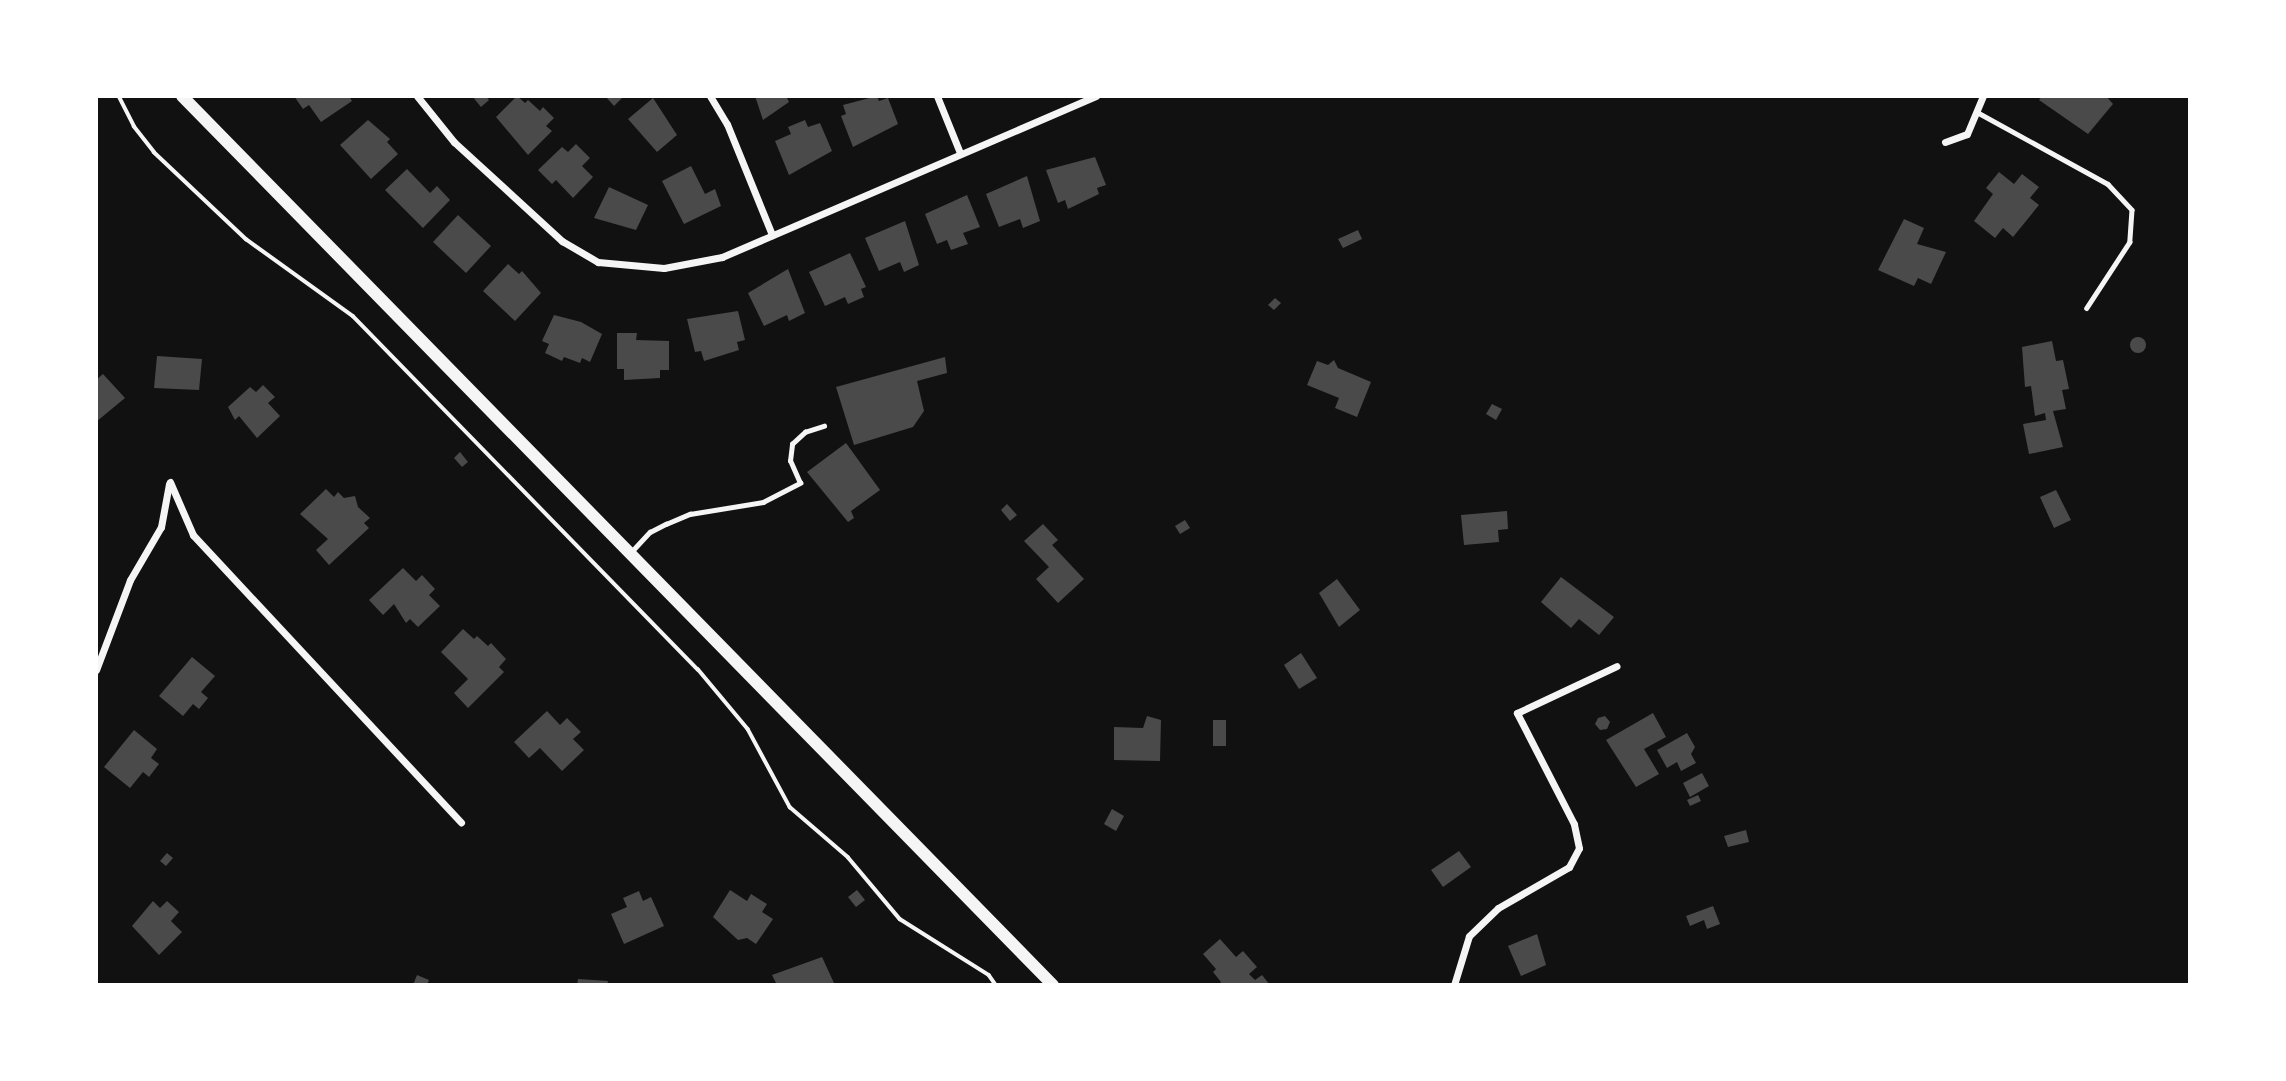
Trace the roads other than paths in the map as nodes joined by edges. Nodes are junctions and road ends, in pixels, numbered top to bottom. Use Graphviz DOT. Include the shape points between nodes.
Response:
graph roads {
  1 [pos="182,96"];
  2 [pos="417,96"];
  3 [pos="710,96"];
  4 [pos="937,96"];
  5 [pos="1096,96"];
  6 [pos="1983,96"];
  7 [pos="1976,111"];
  8 [pos="1945,142"];
  9 [pos="960,153"];
  10 [pos="772,235"];
  11 [pos="2087,308"];
  12 [pos="824,426"];
  13 [pos="631,552"];
  14 [pos="1617,666"];
  15 [pos="96,670"];
  16 [pos="461,822"];
  17 [pos="1053,985"];
  18 [pos="1454,985"];
  1 -- 13 [label="street"];
  2 -- 10 [label="street" via="454,142 517,205 562,241 598,262 664,268 722,257"];
  3 -- 10 [label="street" via="727,124"];
  4 -- 9 [label="street"];
  5 -- 9 [label="street"];
  6 -- 7 [label="street"];
  7 -- 8 [label="street" via="1967,134"];
  7 -- 11 [label="lane" via="2108,184 2132,210 2130,242"];
  9 -- 10 [label="street"];
  12 -- 13 [label="lane" via="805,432 792,444 790,461 800,483 763,502 690,514 650,532"];
  13 -- 17 [label="street"];
  14 -- 18 [label="street" via="1517,713 1574,824 1579,848 1569,867 1498,908 1469,936"];
  15 -- 16 [label="street" via="130,579 161,527 170,482 192,534"];
}
